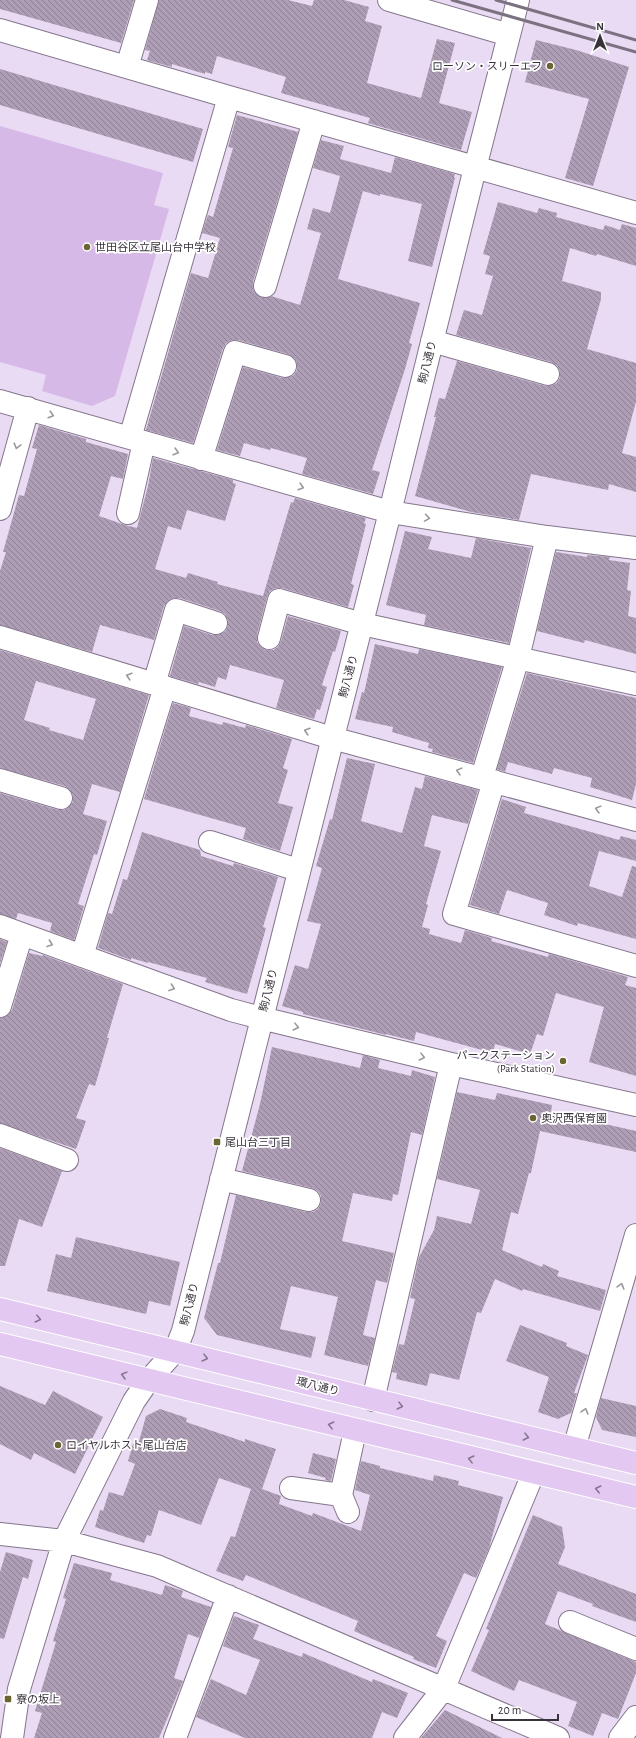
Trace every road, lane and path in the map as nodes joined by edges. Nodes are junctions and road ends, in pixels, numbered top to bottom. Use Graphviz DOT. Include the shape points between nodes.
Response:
graph roads {
  1 [pos="147,0"];
  2 [pos="389,0"];
  3 [pos="518,0"];
  4 [pos="0,30"];
  5 [pos="509,35"];
  6 [pos="126,67"];
  7 [pos="229,97"];
  8 [pos="314,121"];
  9 [pos="475,168"];
  10 [pos="636,213"];
  11 [pos="265,286"];
  12 [pos="432,341"];
  13 [pos="285,366"];
  14 [pos="548,374"];
  15 [pos="0,401"];
  16 [pos="28,408"];
  17 [pos="137,440"];
  18 [pos="201,459"];
  19 [pos="0,509"];
  20 [pos="390,512"];
  21 [pos="128,513"];
  22 [pos="547,537"];
  23 [pos="636,548"];
  24 [pos="216,623"];
  25 [pos="362,624"];
  26 [pos="0,637"];
  27 [pos="269,638"];
  28 [pos="518,658"];
  29 [pos="636,684"];
  30 [pos="159,685"];
  31 [pos="332,738"];
  32 [pos="488,779"];
  33 [pos="0,780"];
  34 [pos="61,798"];
  35 [pos="636,820"];
  36 [pos="210,842"];
  37 [pos="298,870"];
  38 [pos="0,926"];
  39 [pos="22,934"];
  40 [pos="82,956"];
  41 [pos="636,966"];
  42 [pos="0,1006"];
  43 [pos="261,1018"];
  44 [pos="450,1064"];
  45 [pos="636,1105"];
  46 [pos="0,1135"];
  47 [pos="67,1160"];
  48 [pos="221,1179"];
  49 [pos="309,1200"];
  50 [pos="635,1246"];
  51 [pos="0,1309"];
  52 [pos="0,1344"];
  53 [pos="175,1351"];
  54 [pos="148,1381"];
  55 [pos="373,1400"];
  56 [pos="355,1431"];
  57 [pos="574,1448"];
  58 [pos="636,1463"];
  59 [pos="533,1474"];
  60 [pos="291,1488"];
  61 [pos="636,1497"];
  62 [pos="0,1534"];
  63 [pos="64,1541"];
  64 [pos="228,1596"];
  65 [pos="570,1622"];
  66 [pos="636,1649"];
  67 [pos="444,1688"];
  68 [pos="636,1717"];
  69 [pos="12,1738"];
  70 [pos="174,1738"];
  71 [pos="405,1738"];
  72 [pos="558,1738"];
  73 [pos="620,1738"];
  1 -- 6 [label="street"];
  2 -- 5 [label="street"];
  3 -- 5 [label="street, 駒八通り"];
  4 -- 6 [label="street"];
  5 -- 9 [label="street, 駒八通り"];
  6 -- 7 [label="street"];
  7 -- 8 [label="street"];
  7 -- 17 [label="street"];
  8 -- 9 [label="street"];
  8 -- 11 [label="street"];
  9 -- 10 [label="street"];
  9 -- 12 [label="street, 駒八通り"];
  12 -- 14 [label="street"];
  12 -- 20 [label="street, 駒八通り"];
  13 -- 18 [label="street" via="235,352"];
  15 -- 16 [label="street"];
  16 -- 17 [label="street, one-way"];
  16 -- 19 [label="street, one-way"];
  17 -- 18 [label="street, one-way"];
  17 -- 21 [label="street"];
  18 -- 20 [label="street, one-way"];
  20 -- 22 [label="street, one-way"];
  20 -- 25 [label="street, 駒八通り"];
  22 -- 23 [label="street"];
  22 -- 28 [label="street"];
  24 -- 30 [label="street" via="176,610"];
  25 -- 27 [label="street" via="279,600"];
  25 -- 28 [label="street"];
  25 -- 31 [label="street, 駒八通り"];
  30 -- 26 [label="street, one-way"];
  28 -- 29 [label="street"];
  28 -- 32 [label="street"];
  31 -- 30 [label="street, one-way"];
  30 -- 40 [label="street"];
  32 -- 31 [label="street, one-way"];
  31 -- 37 [label="street, 駒八通り"];
  35 -- 32 [label="street, one-way"];
  32 -- 41 [label="street" via="454,914"];
  33 -- 34 [label="street"];
  36 -- 37 [label="street"];
  37 -- 43 [label="street, 駒八通り"];
  38 -- 39 [label="street"];
  39 -- 40 [label="street, one-way"];
  39 -- 42 [label="street"];
  40 -- 43 [label="street, one-way"];
  43 -- 44 [label="street, one-way"];
  43 -- 48 [label="street, 駒八通り"];
  44 -- 45 [label="street"];
  44 -- 55 [label="street"];
  46 -- 47 [label="street"];
  48 -- 49 [label="street"];
  48 -- 53 [label="street, 駒八通り" via="183,1331"];
  57 -- 50 [label="street, one-way"];
  51 -- 53 [label="main road, 環八通り, one-way"];
  54 -- 52 [label="main road, one-way"];
  53 -- 54 [label="street"];
  53 -- 55 [label="main road, 環八通り, one-way"];
  56 -- 54 [label="main road, one-way"];
  54 -- 63 [label="street" via="73,1507"];
  55 -- 57 [label="main road, 環八通り, one-way"];
  59 -- 56 [label="main road, one-way"];
  56 -- 60 [label="street" via="344,1504"];
  57 -- 58 [label="main road, 環八通り"];
  61 -- 59 [label="main road, one-way"];
  59 -- 67 [label="street"];
  62 -- 63 [label="street"];
  63 -- 64 [label="street" via="157,1566"];
  63 -- 69 [label="street" via="19,1689"];
  64 -- 67 [label="street"];
  64 -- 70 [label="street"];
  65 -- 66 [label="street"];
  67 -- 71 [label="street"];
  67 -- 72 [label="street"];
  68 -- 73 [label="street"];
}
